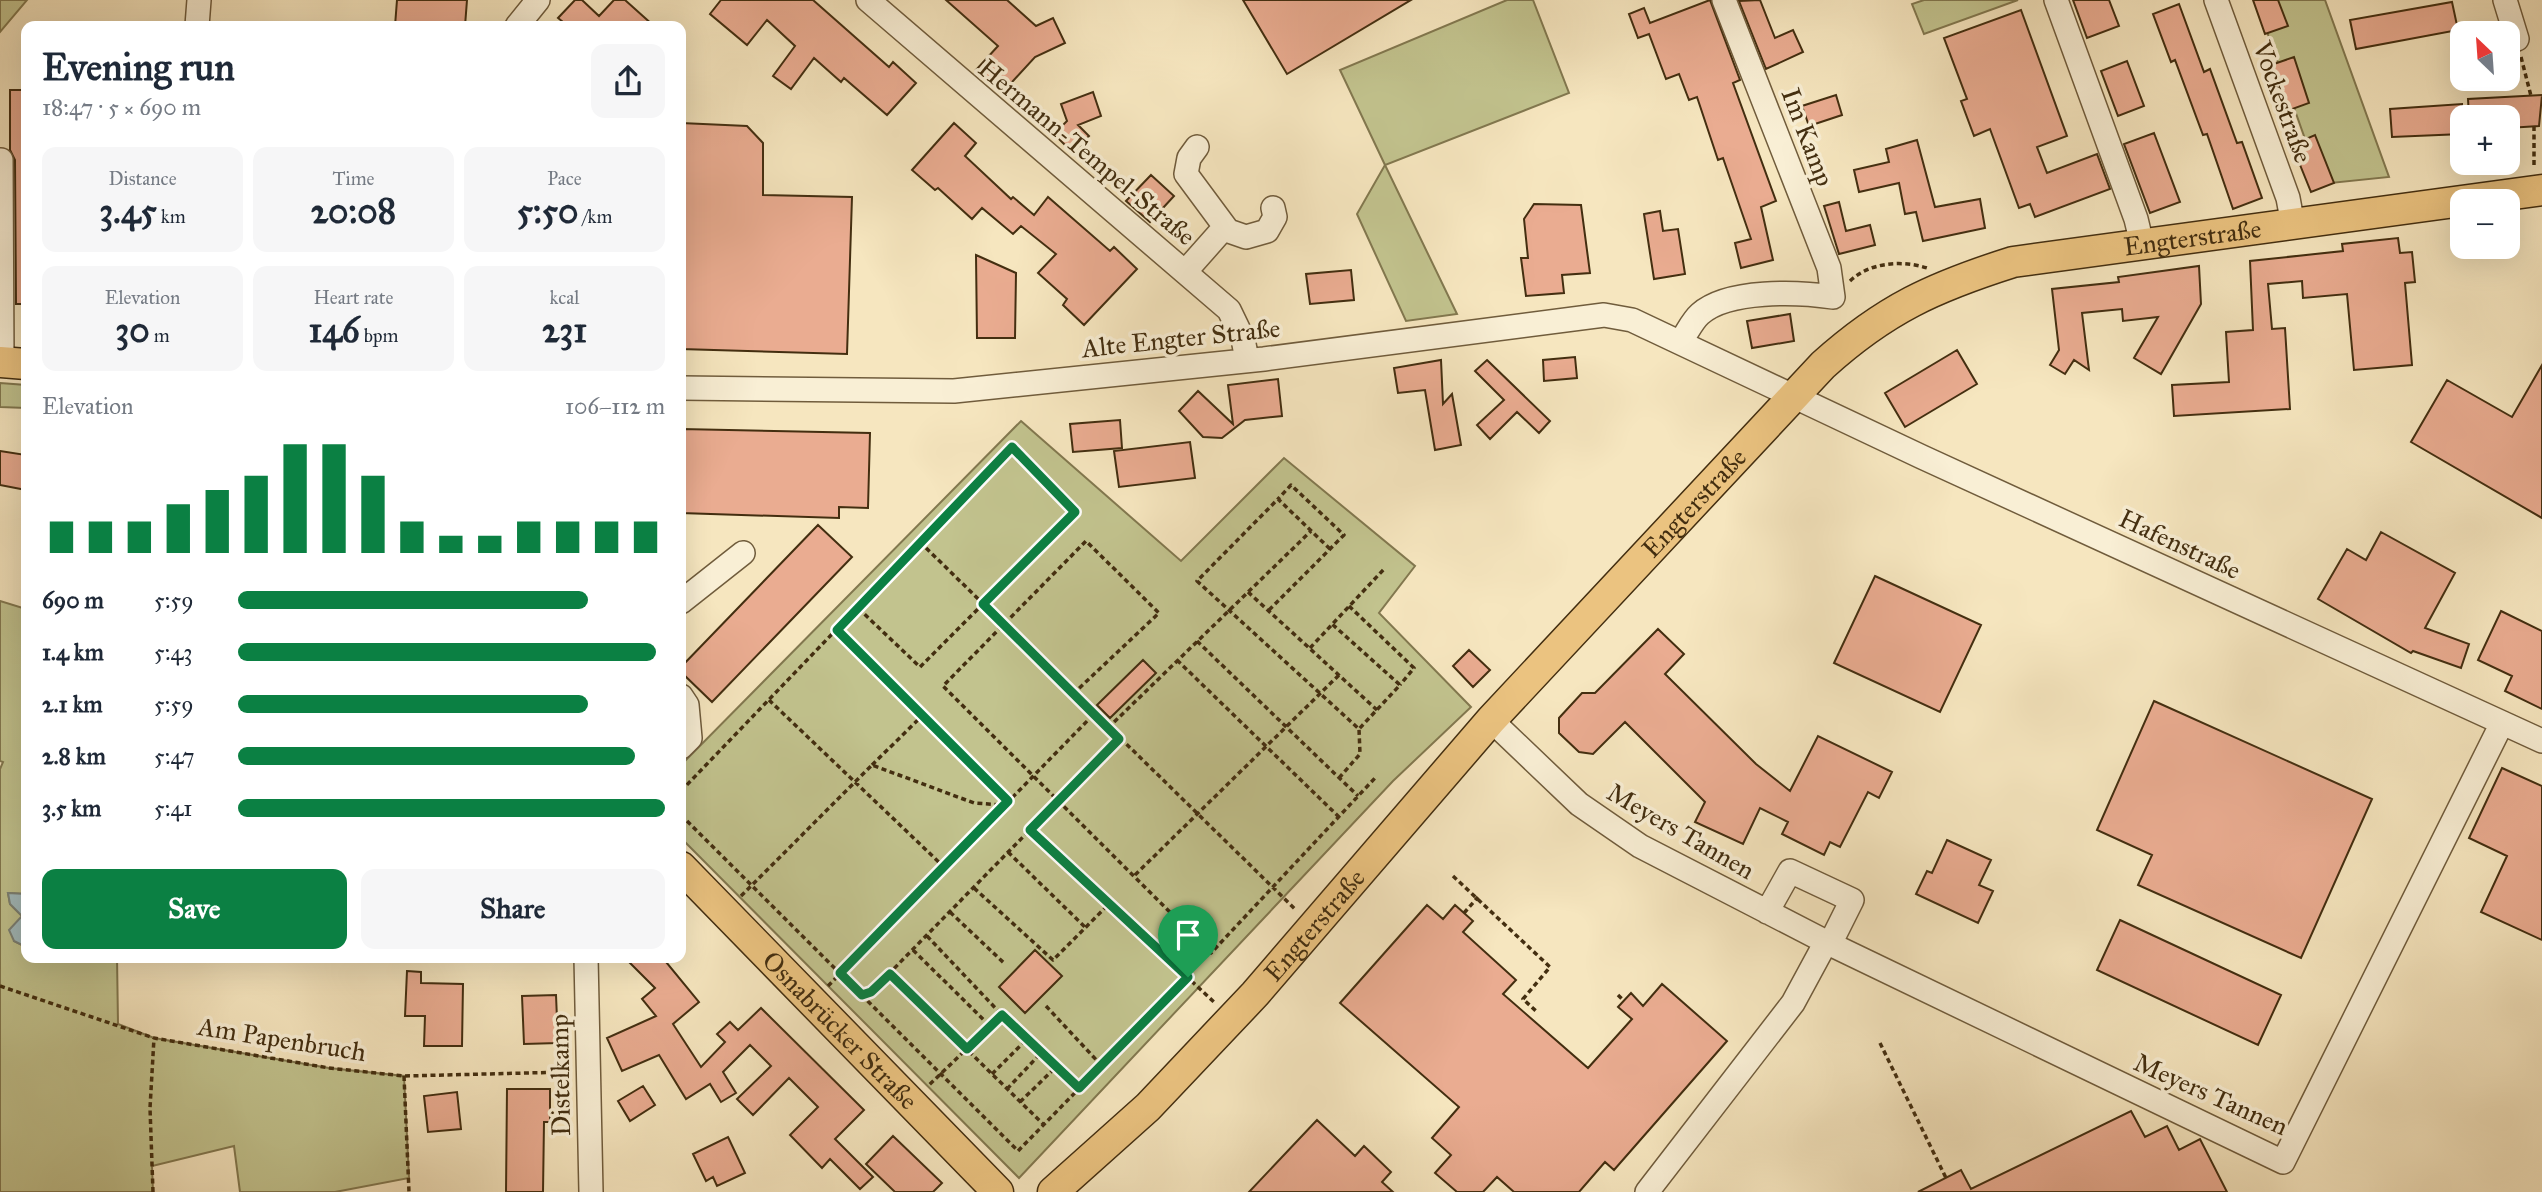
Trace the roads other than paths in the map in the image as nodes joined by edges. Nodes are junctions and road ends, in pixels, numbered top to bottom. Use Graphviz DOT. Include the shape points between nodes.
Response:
graph roads {
  1 [pos="199,0"];
  2 [pos="538,0"];
  3 [pos="867,0"];
  4 [pos="1724,0"];
  5 [pos="2056,0"];
  6 [pos="2217,0"];
  7 [pos="2505,0"];
  8 [pos="197,21"];
  9 [pos="521,21"];
  10 [pos="2511,21"];
  11 [pos="1197,147"];
  12 [pos="1,160"];
  13 [pos="2539,190"];
  14 [pos="1273,208"];
  15 [pos="2293,225"];
  16 [pos="1226,228"];
  17 [pos="2142,244"];
  18 [pos="1185,272"];
  19 [pos="1681,341"];
  20 [pos="1247,360"];
  21 [pos="10,363"];
  22 [pos="686,388"];
  23 [pos="1795,397"];
  24 [pos="743,553"];
  25 [pos="686,598"];
  26 [pos="686,704"];
  27 [pos="1491,720"];
  28 [pos="2502,723"];
  29 [pos="2542,741"];
  30 [pos="686,742"];
  31 [pos="686,872"];
  32 [pos="1767,912"];
  33 [pos="1828,943"];
  34 [pos="586,963"];
  35 [pos="591,1192"];
  36 [pos="998,1192"];
  37 [pos="1053,1192"];
  38 [pos="1647,1192"];
  1 -- 8 [label="street"];
  2 -- 9 [label="street"];
  3 -- 18 [label="street, Hermann-Tempel-Straße"];
  4 -- 19 [label="street, Im Kamp" via="1829,268 1833,297 1796,292 1718,302 1699,315"];
  5 -- 17 [label="street"];
  6 -- 15 [label="street, Vockestraße" via="2285,190"];
  7 -- 10 [label="street"];
  11 -- 16 [label="street" via="1186,174"];
  12 -- 21 [label="street"];
  13 -- 15 [label="main road, Engterstraße"];
  14 -- 16 [label="street" via="1272,226 1260,234 1246,237"];
  15 -- 17 [label="main road, Engterstraße"];
  16 -- 18 [label="street"];
  17 -- 23 [label="main road, Engterstraße" via="2013,262 1941,286 1898,307 1853,338"];
  18 -- 20 [label="street, Hermann-Tempel-Straße" via="1229,310"];
  19 -- 20 [label="street, Alte Engter Straße" via="1632,320 1604,315"];
  19 -- 23 [label="street, Alte Engter Straße"];
  20 -- 22 [label="street, Alte Engter Straße" via="954,391"];
  23 -- 27 [label="main road, Engterstraße"];
  23 -- 28 [label="street, Hafenstraße"];
  24 -- 25 [label="street"];
  26 -- 30 [label="street" via="690,738"];
  27 -- 32 [label="street, Meyers Tannen" via="1579,804 1640,846"];
  27 -- 37 [label="main road, Engterstraße" via="1231,1018 1148,1107"];
  28 -- 29 [label="street, Hafenstraße"];
  28 -- 33 [label="street, Meyers Tannen" via="2283,1162"];
  31 -- 36 [label="main road, Osnabrücker Straße"];
  32 -- 33 [label="street, Meyers Tannen"];
  32 -- 33 [label="street" via="1790,871 1852,900"];
  33 -- 38 [label="street" via="1793,1003"];
  34 -- 35 [label="street, Distelkamp"];
}
